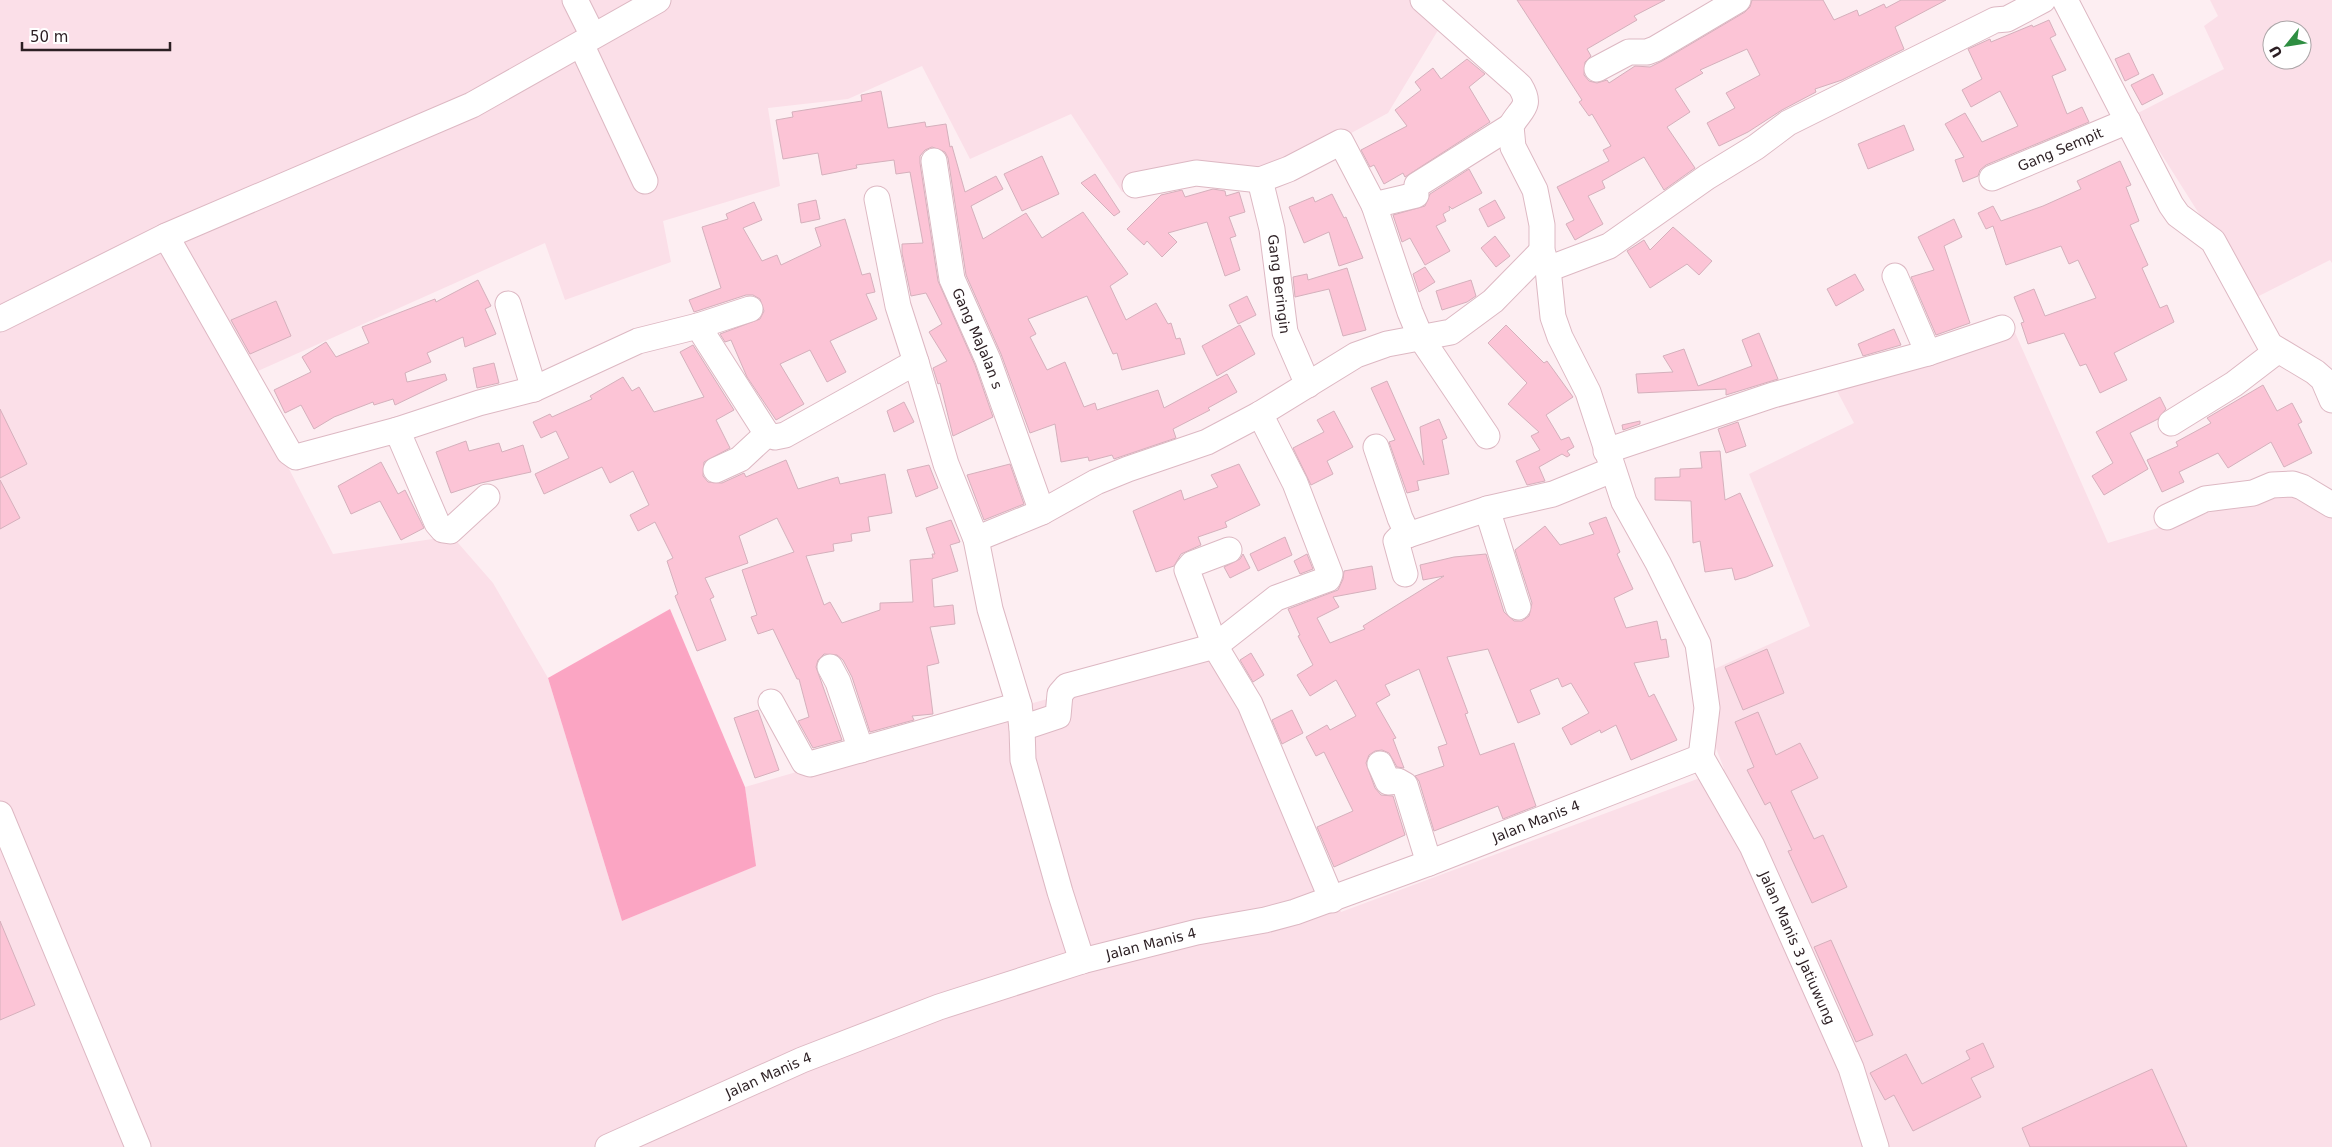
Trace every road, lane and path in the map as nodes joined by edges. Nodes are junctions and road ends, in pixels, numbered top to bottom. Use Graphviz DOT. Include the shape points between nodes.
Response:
graph roads {
  1 [pos="575,0"];
  2 [pos="658,0"];
  3 [pos="1738,0"];
  4 [pos="2043,0"];
  5 [pos="2065,0"];
  6 [pos="1434,5"];
  7 [pos="1989,10"];
  8 [pos="587,40"];
  9 [pos="1597,69"];
  10 [pos="2128,121"];
  11 [pos="1510,126"];
  12 [pos="934,161"];
  13 [pos="1992,178"];
  14 [pos="1260,180"];
  15 [pos="645,181"];
  16 [pos="1135,184"];
  17 [pos="877,199"];
  18 [pos="1374,205"];
  19 [pos="166,236"];
  20 [pos="1545,260"];
  21 [pos="1895,276"];
  22 [pos="508,304"];
  23 [pos="750,309"];
  24 [pos="0,319"];
  25 [pos="698,326"];
  26 [pos="2002,328"];
  27 [pos="1421,338"];
  28 [pos="2277,351"];
  29 [pos="1928,353"];
  30 [pos="916,362"];
  31 [pos="1308,385"];
  32 [pos="534,389"];
  33 [pos="2332,400"];
  34 [pos="1260,414"];
  35 [pos="2171,423"];
  36 [pos="396,430"];
  37 [pos="767,434"];
  38 [pos="1487,436"];
  39 [pos="1376,447"];
  40 [pos="1609,461"];
  41 [pos="716,470"];
  42 [pos="487,497"];
  43 [pos="2332,506"];
  44 [pos="1487,509"];
  45 [pos="1042,512"];
  46 [pos="2167,517"];
  47 [pos="1408,535"];
  48 [pos="976,539"];
  49 [pos="1229,550"];
  50 [pos="1405,574"];
  51 [pos="1518,607"];
  52 [pos="1215,646"];
  53 [pos="830,667"];
  54 [pos="771,702"];
  55 [pos="1021,716"];
  56 [pos="861,750"];
  57 [pos="1701,757"];
  58 [pos="1380,764"];
  59 [pos="0,814"];
  60 [pos="1424,848"];
  61 [pos="1332,900"];
  62 [pos="1082,961"];
  63 [pos="138,1147"];
  64 [pos="608,1147"];
  65 [pos="1876,1147"];
  1 -- 8 [label="street"];
  2 -- 8 [label="street"];
  3 -- 9 [label="street" via="1655,49 1629,52"];
  4 -- 7 [label="street" via="2006,19"];
  5 -- 10 [label="street"];
  6 -- 11 [label="street" via="1520,86 1526,100 1523,110"];
  7 -- 20 [label="street" via="1788,122 1609,246"];
  8 -- 15 [label="street"];
  8 -- 19 [label="street" via="472,105"];
  10 -- 13 [label="street, Gang Sempit"];
  10 -- 28 [label="street" via="2171,205 2178,215 2213,242 2262,332"];
  11 -- 18 [label="street" via="1416,190"];
  11 -- 20 [label="street" via="1513,147 1535,190"];
  12 -- 45 [label="street, Gang MaJalan s" via="952,280 988,360"];
  14 -- 16 [label="street" via="1196,172"];
  14 -- 18 [label="street" via="1283,172 1341,142"];
  14 -- 31 [label="street, Gang Beringin" via="1272,229 1285,332"];
  17 -- 30 [label="street" via="898,306"];
  18 -- 27 [label="street"];
  19 -- 24 [label="street"];
  19 -- 36 [label="street" via="290,452 296,457"];
  20 -- 27 [label="street" via="1451,332"];
  20 -- 40 [label="street" via="1553,317 1588,392"];
  21 -- 29 [label="street"];
  22 -- 32 [label="street"];
  23 -- 25 [label="street"];
  25 -- 32 [label="street" via="638,341"];
  25 -- 37 [label="street"];
  26 -- 29 [label="street"];
  27 -- 31 [label="street" via="1387,344 1356,355"];
  27 -- 38 [label="street"];
  28 -- 33 [label="street" via="2323,379"];
  28 -- 35 [label="street" via="2234,384"];
  29 -- 40 [label="street" via="1773,395"];
  30 -- 37 [label="street" via="785,435"];
  30 -- 48 [label="street" via="946,464"];
  31 -- 34 [label="street"];
  32 -- 36 [label="street"];
  34 -- 45 [label="street" via="1208,442 1096,482"];
  34 -- 52 [label="street" via="1295,483 1330,576 1276,598"];
  36 -- 42 [label="street" via="443,530 450,531"];
  37 -- 41 [label="street" via="740,459"];
  39 -- 47 [label="street"];
  40 -- 44 [label="street" via="1553,494"];
  40 -- 57 [label="street" via="1624,502 1698,644 1707,708"];
  43 -- 46 [label="street" via="2302,487 2272,485 2253,493 2205,499"];
  44 -- 47 [label="street"];
  44 -- 51 [label="street"];
  45 -- 48 [label="street"];
  47 -- 50 [label="street" via="1396,541"];
  48 -- 55 [label="street" via="990,609"];
  49 -- 52 [label="street" via="1192,564 1187,570"];
  52 -- 55 [label="street" via="1067,686 1060,694 1058,716"];
  52 -- 61 [label="street" via="1250,704"];
  53 -- 56 [label="street"];
  54 -- 56 [label="street" via="807,763"];
  55 -- 56 [label="street"];
  55 -- 62 [label="street" via="1023,760"];
  57 -- 60 [label="street, Jalan Manis 4"];
  57 -- 65 [label="street, Jalan Manis 3 Jatiuwung" via="1752,846 1851,1068"];
  58 -- 60 [label="street" via="1388,782 1398,781 1405,785"];
  59 -- 63 [label="street"];
  60 -- 61 [label="street, Jalan Manis 4"];
  61 -- 62 [label="street, Jalan Manis 4" via="1265,920 1197,932"];
  62 -- 64 [label="street, Jalan Manis 4" via="939,1008 811,1057"];
}
